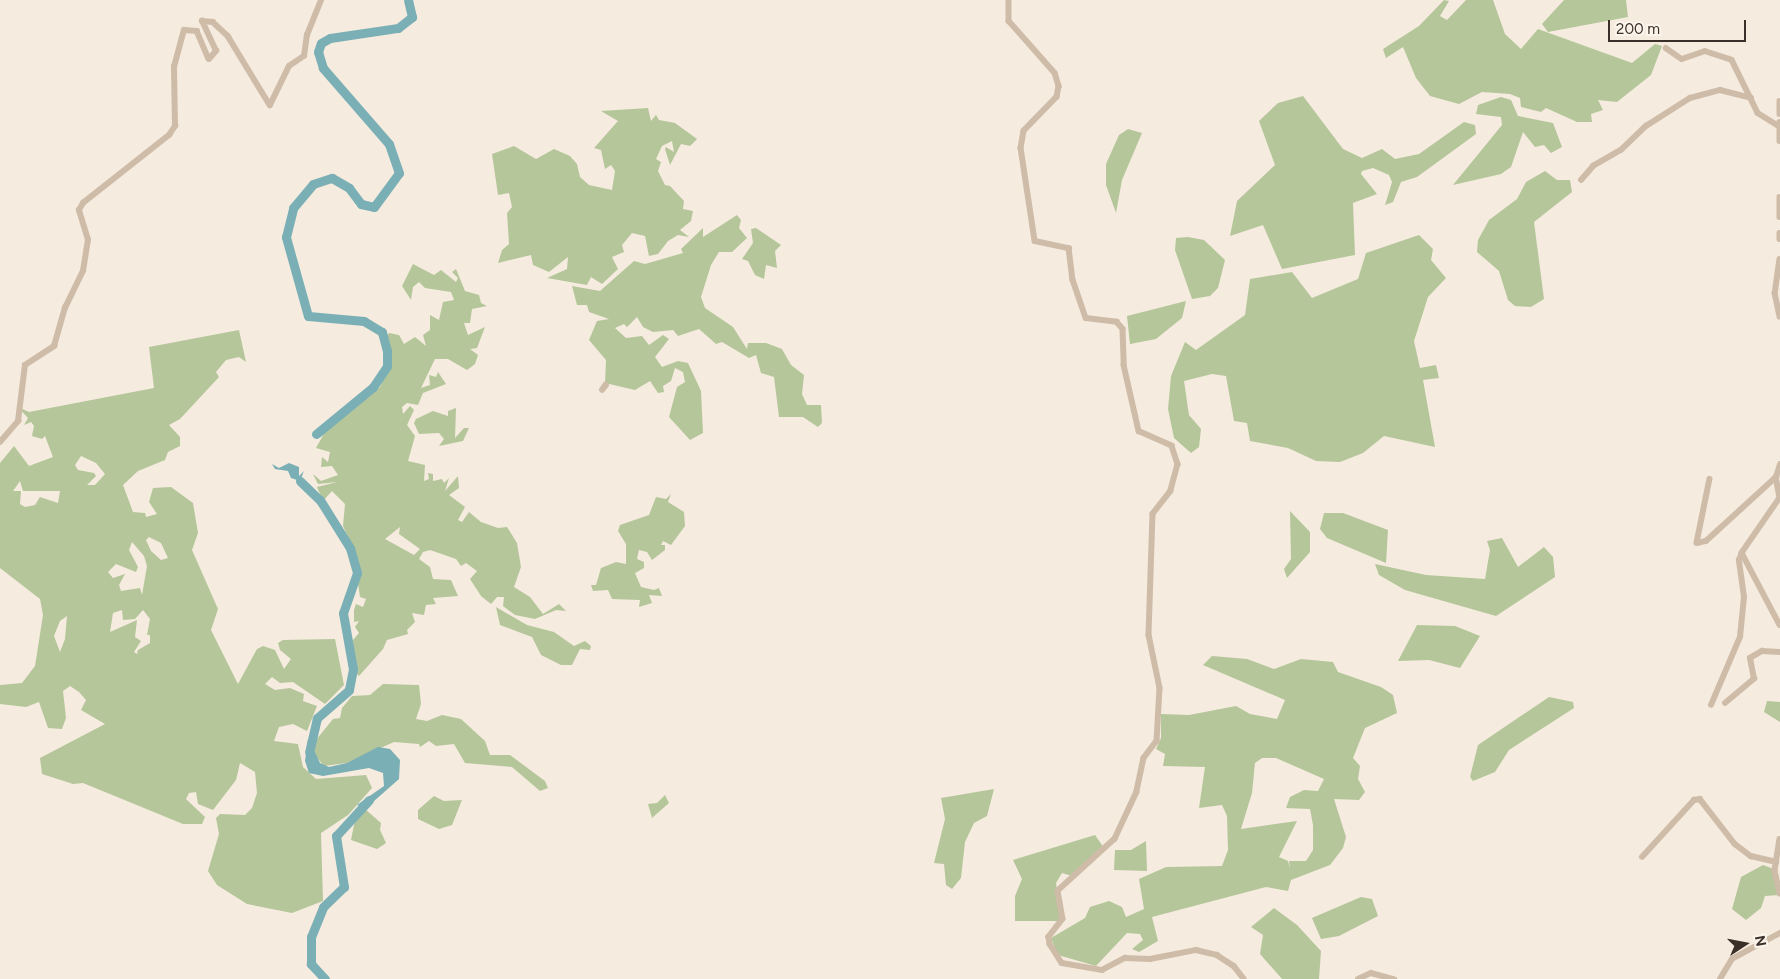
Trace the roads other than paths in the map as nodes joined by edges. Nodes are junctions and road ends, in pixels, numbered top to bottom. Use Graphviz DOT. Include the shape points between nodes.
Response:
graph roads {
  1 [pos="322,0"];
  2 [pos="1009,0"];
  3 [pos="1666,48"];
  4 [pos="1751,98"];
  5 [pos="1780,101"];
  6 [pos="1780,114"];
  7 [pos="1780,124"];
  8 [pos="1780,141"];
  9 [pos="1582,180"];
  10 [pos="1780,197"];
  11 [pos="1780,217"];
  12 [pos="1780,233"];
  13 [pos="1780,239"];
  14 [pos="1780,259"];
  15 [pos="1780,316"];
  16 [pos="0,442"];
  17 [pos="1780,465"];
  18 [pos="1776,477"];
  19 [pos="1710,479"];
  20 [pos="1780,498"];
  21 [pos="1742,553"];
  22 [pos="1780,625"];
  23 [pos="1780,652"];
  24 [pos="1725,703"];
  25 [pos="1711,705"];
  26 [pos="1780,839"];
  27 [pos="1642,857"];
  28 [pos="1776,862"];
  29 [pos="1780,893"];
  30 [pos="1780,933"];
  31 [pos="1244,979"];
  32 [pos="1358,979"];
  33 [pos="1394,979"];
  34 [pos="1720,979"];
  1 -- 16 [label="street" via="307,35 304,56 289,66 270,105 228,36 213,22 202,21 216,51 209,59 197,31 184,30 174,67 174,126 169,135 82,203 79,210 88,240 83,272 65,308 54,346 25,365 18,421"];
  2 -- 31 [label="street" via="1009,21 1055,73 1059,86 1057,97 1024,131 1021,148 1034,241 1069,248 1073,280 1086,318 1117,322 1123,329 1124,365 1139,431 1172,446 1178,464 1171,491 1153,514 1149,634 1160,688 1157,741 1144,758 1137,792 1116,839 1058,891 1063,918 1049,936 1050,944 1062,963 1102,970 1125,958 1150,960 1196,950 1217,955 1234,966"];
  3 -- 4 [label="street" via="1685,60 1705,51 1732,60"];
  4 -- 7 [label="street" via="1758,113"];
  4 -- 9 [label="street" via="1720,90 1690,98 1646,126 1621,150 1593,166"];
  5 -- 6 [label="street"];
  7 -- 8 [label="street"];
  10 -- 11 [label="street"];
  12 -- 13 [label="street"];
  14 -- 15 [label="street" via="1775,285"];
  17 -- 18 [label="street"];
  18 -- 19 [label="street" via="1706,541 1697,543"];
  18 -- 20 [label="street"];
  20 -- 21 [label="street"];
  21 -- 22 [label="street"];
  21 -- 25 [label="street" via="1738,560 1744,597 1740,638"];
  23 -- 24 [label="street" via="1762,651 1750,658 1754,679"];
  26 -- 28 [label="street"];
  27 -- 28 [label="street" via="1694,800 1700,799 1735,844 1751,856"];
  28 -- 29 [label="street"];
  30 -- 34 [label="street" via="1732,959"];
  32 -- 33 [label="street" via="1372,973"];
}
